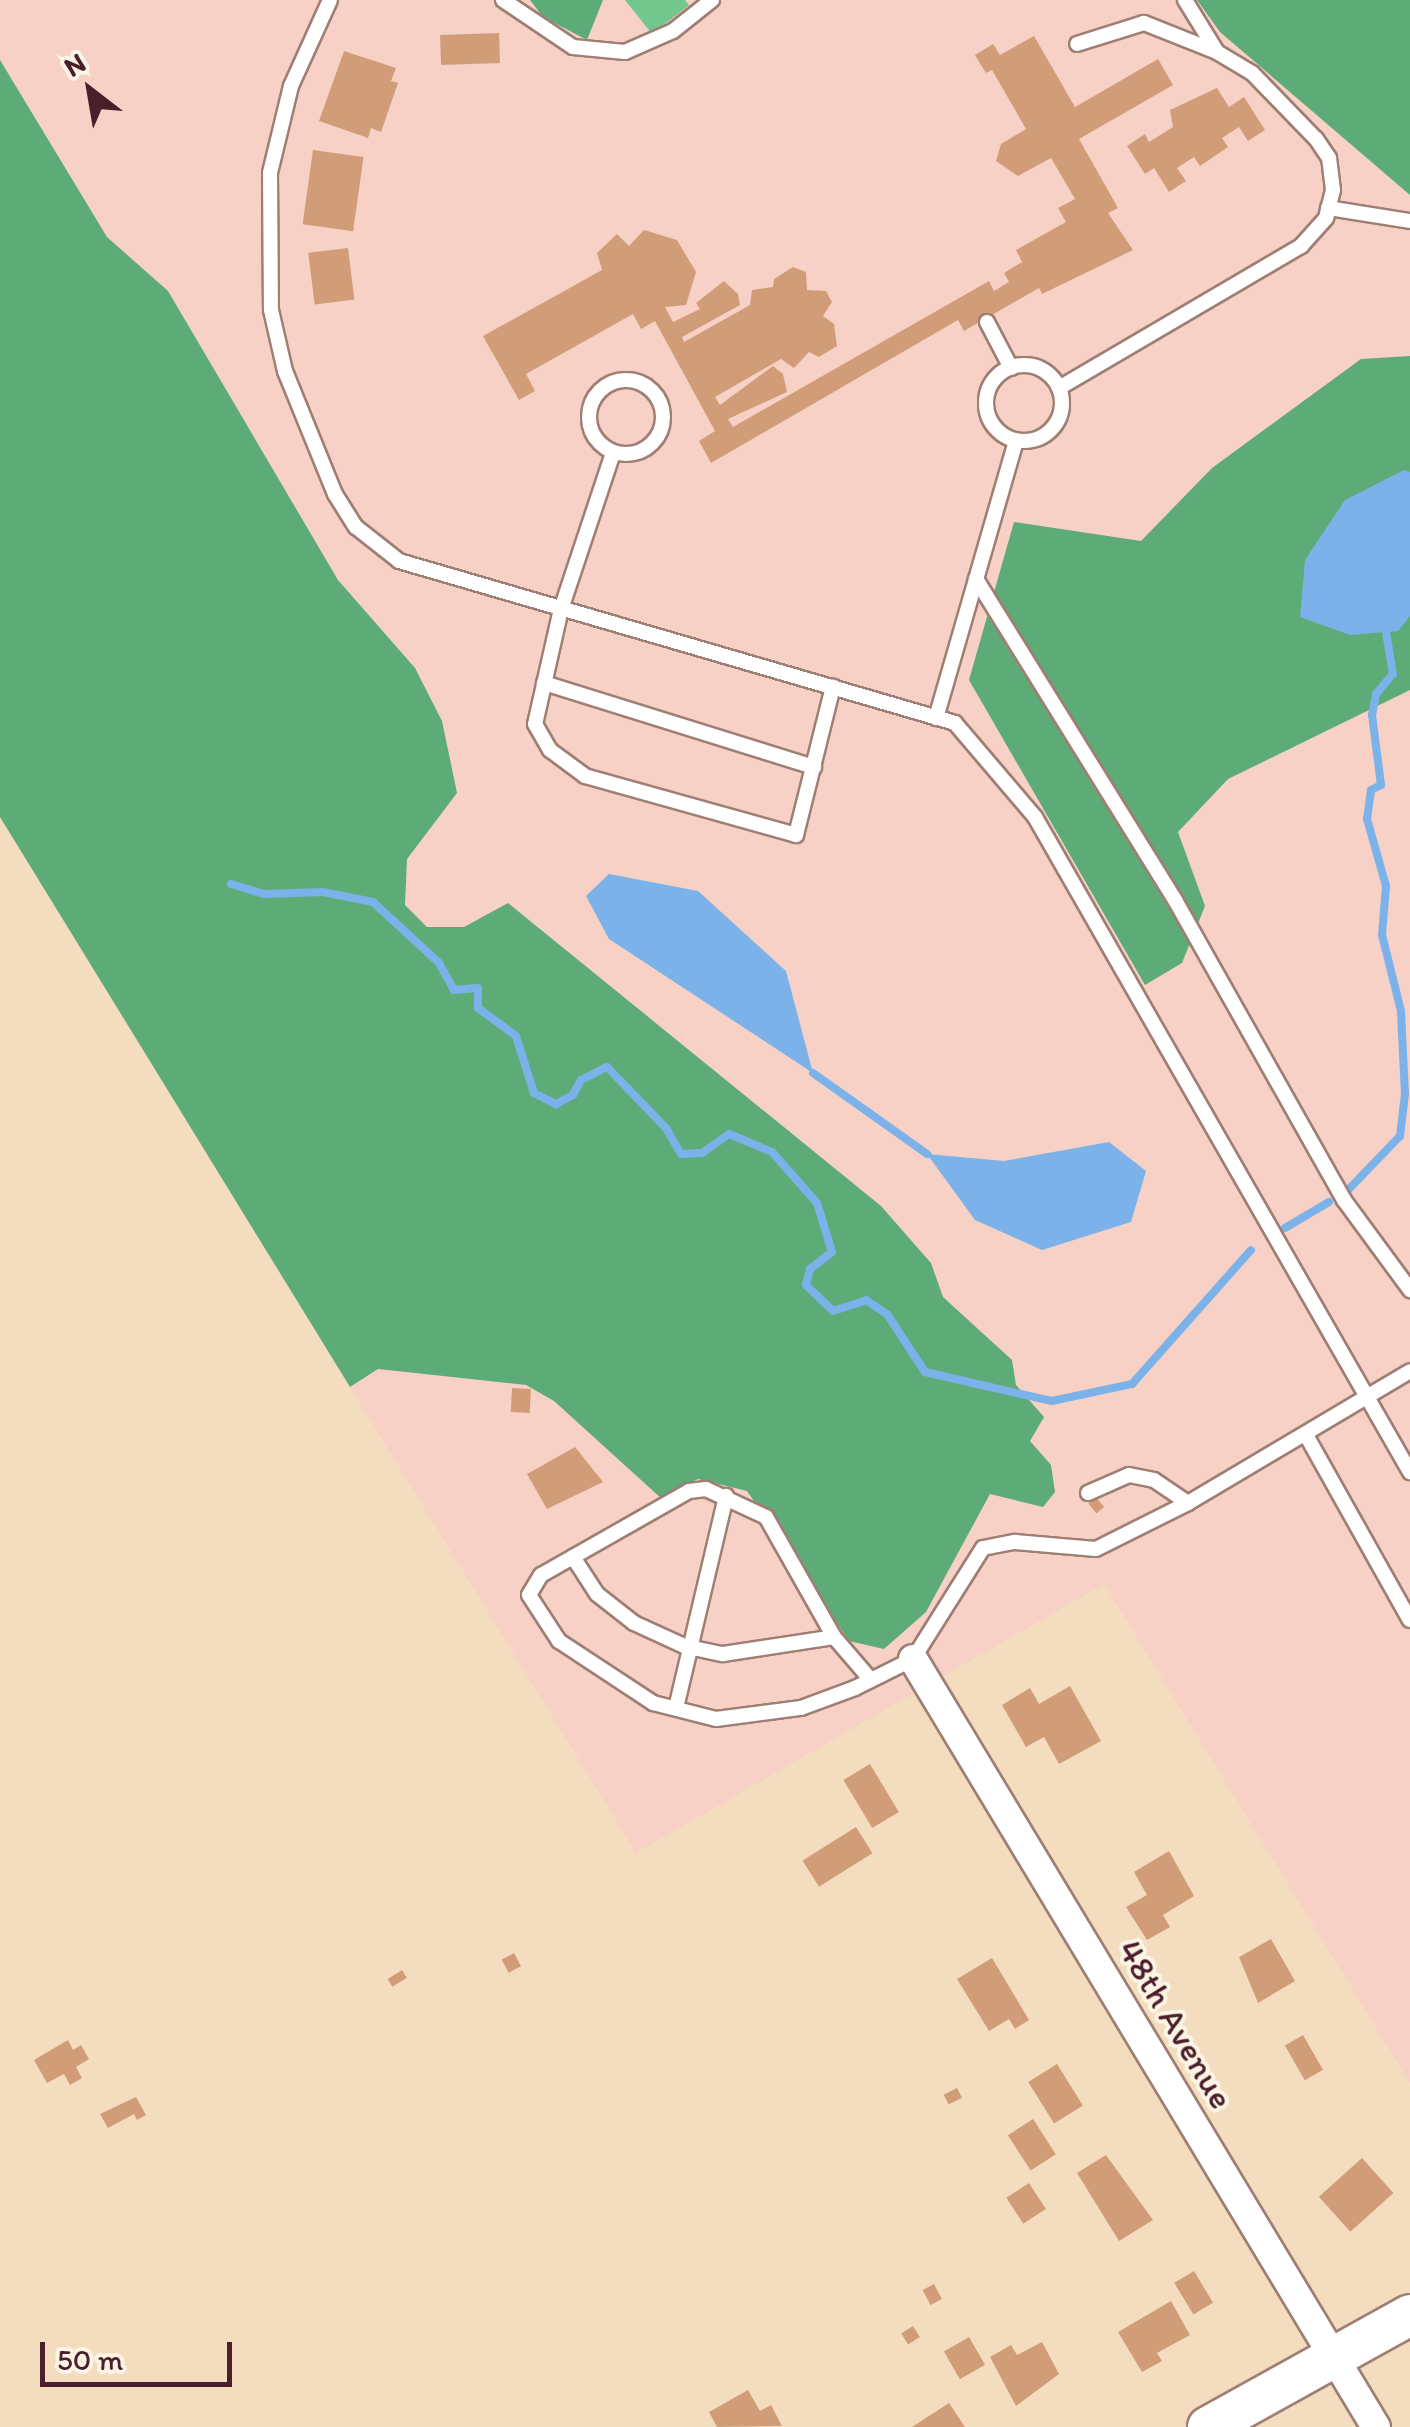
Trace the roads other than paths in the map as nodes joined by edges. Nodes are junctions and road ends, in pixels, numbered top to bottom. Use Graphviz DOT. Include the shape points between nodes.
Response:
graph roads {
  1 [pos="330,0"];
  2 [pos="503,0"];
  3 [pos="712,0"];
  4 [pos="1184,0"];
  5 [pos="1077,44"];
  6 [pos="1217,52"];
  7 [pos="1328,208"];
  8 [pos="1410,220"];
  9 [pos="987,322"];
  10 [pos="1010,368"];
  11 [pos="1060,388"];
  12 [pos="1016,440"];
  13 [pos="613,453"];
  14 [pos="976,579"];
  15 [pos="562,608"];
  16 [pos="544,683"];
  17 [pos="833,688"];
  18 [pos="936,718"];
  19 [pos="814,766"];
  20 [pos="1410,1290"];
  21 [pos="1410,1371"];
  22 [pos="1368,1399"];
  23 [pos="1306,1435"];
  24 [pos="1410,1472"];
  25 [pos="1088,1493"];
  26 [pos="726,1496"];
  27 [pos="1188,1503"];
  28 [pos="572,1557"];
  29 [pos="1410,1620"];
  30 [pos="834,1636"];
  31 [pos="690,1647"];
  32 [pos="912,1659"];
  33 [pos="871,1680"];
  34 [pos="676,1708"];
  35 [pos="1410,2314"];
  36 [pos="1334,2360"];
  37 [pos="1208,2427"];
  38 [pos="1376,2427"];
  1 -- 15 [label="lane" via="291,86 270,173 270,310 285,372 335,494 356,527 399,561"];
  2 -- 3 [label="lane" via="574,46 625,52 672,31"];
  4 -- 6 [label="lane"];
  5 -- 6 [label="lane" via="1144,23"];
  6 -- 7 [label="lane" via="1252,73 1322,148 1331,174"];
  7 -- 8 [label="lane"];
  7 -- 11 [label="lane" via="1301,246"];
  9 -- 10 [label="lane"];
  10 -- 11 [label="lane" via="1039,368"];
  10 -- 12 [label="lane" via="992,383 986,406 995,428"];
  11 -- 12 [label="lane" via="1056,424 1034,440"];
  12 -- 14 [label="lane"];
  13 -- 13 [label="lane" via="648,448 662,428 662,404 635,380 610,384 589,412 594,437"];
  13 -- 15 [label="lane"];
  14 -- 18 [label="lane"];
  14 -- 20 [label="lane" via="1175,900 1344,1200"];
  15 -- 16 [label="lane"];
  15 -- 17 [label="lane"];
  16 -- 19 [label="lane"];
  16 -- 19 [label="lane" via="535,724 550,750 585,776 796,835"];
  17 -- 18 [label="lane"];
  17 -- 19 [label="lane"];
  18 -- 22 [label="lane" via="955,723 1035,817"];
  21 -- 22 [label="lane"];
  22 -- 23 [label="lane"];
  22 -- 24 [label="lane"];
  23 -- 27 [label="lane"];
  23 -- 29 [label="lane"];
  25 -- 27 [label="lane" via="1129,1475 1154,1480"];
  26 -- 28 [label="lane" via="689,1492"];
  26 -- 30 [label="lane" via="766,1517"];
  26 -- 31 [label="lane"];
  27 -- 32 [label="lane" via="1096,1549 1015,1542 984,1548"];
  28 -- 31 [label="lane" via="597,1594 634,1624"];
  28 -- 34 [label="lane" via="541,1575 529,1595 559,1641 601,1674"];
  30 -- 31 [label="lane" via="723,1654"];
  30 -- 33 [label="lane"];
  31 -- 34 [label="lane"];
  32 -- 33 [label="lane"];
  32 -- 36 [label="street, 48th Avenue"];
  33 -- 34 [label="lane" via="801,1708 716,1718"];
  35 -- 36 [label="street"];
  36 -- 37 [label="street"];
  36 -- 38 [label="street, 48th Avenue"];
}
